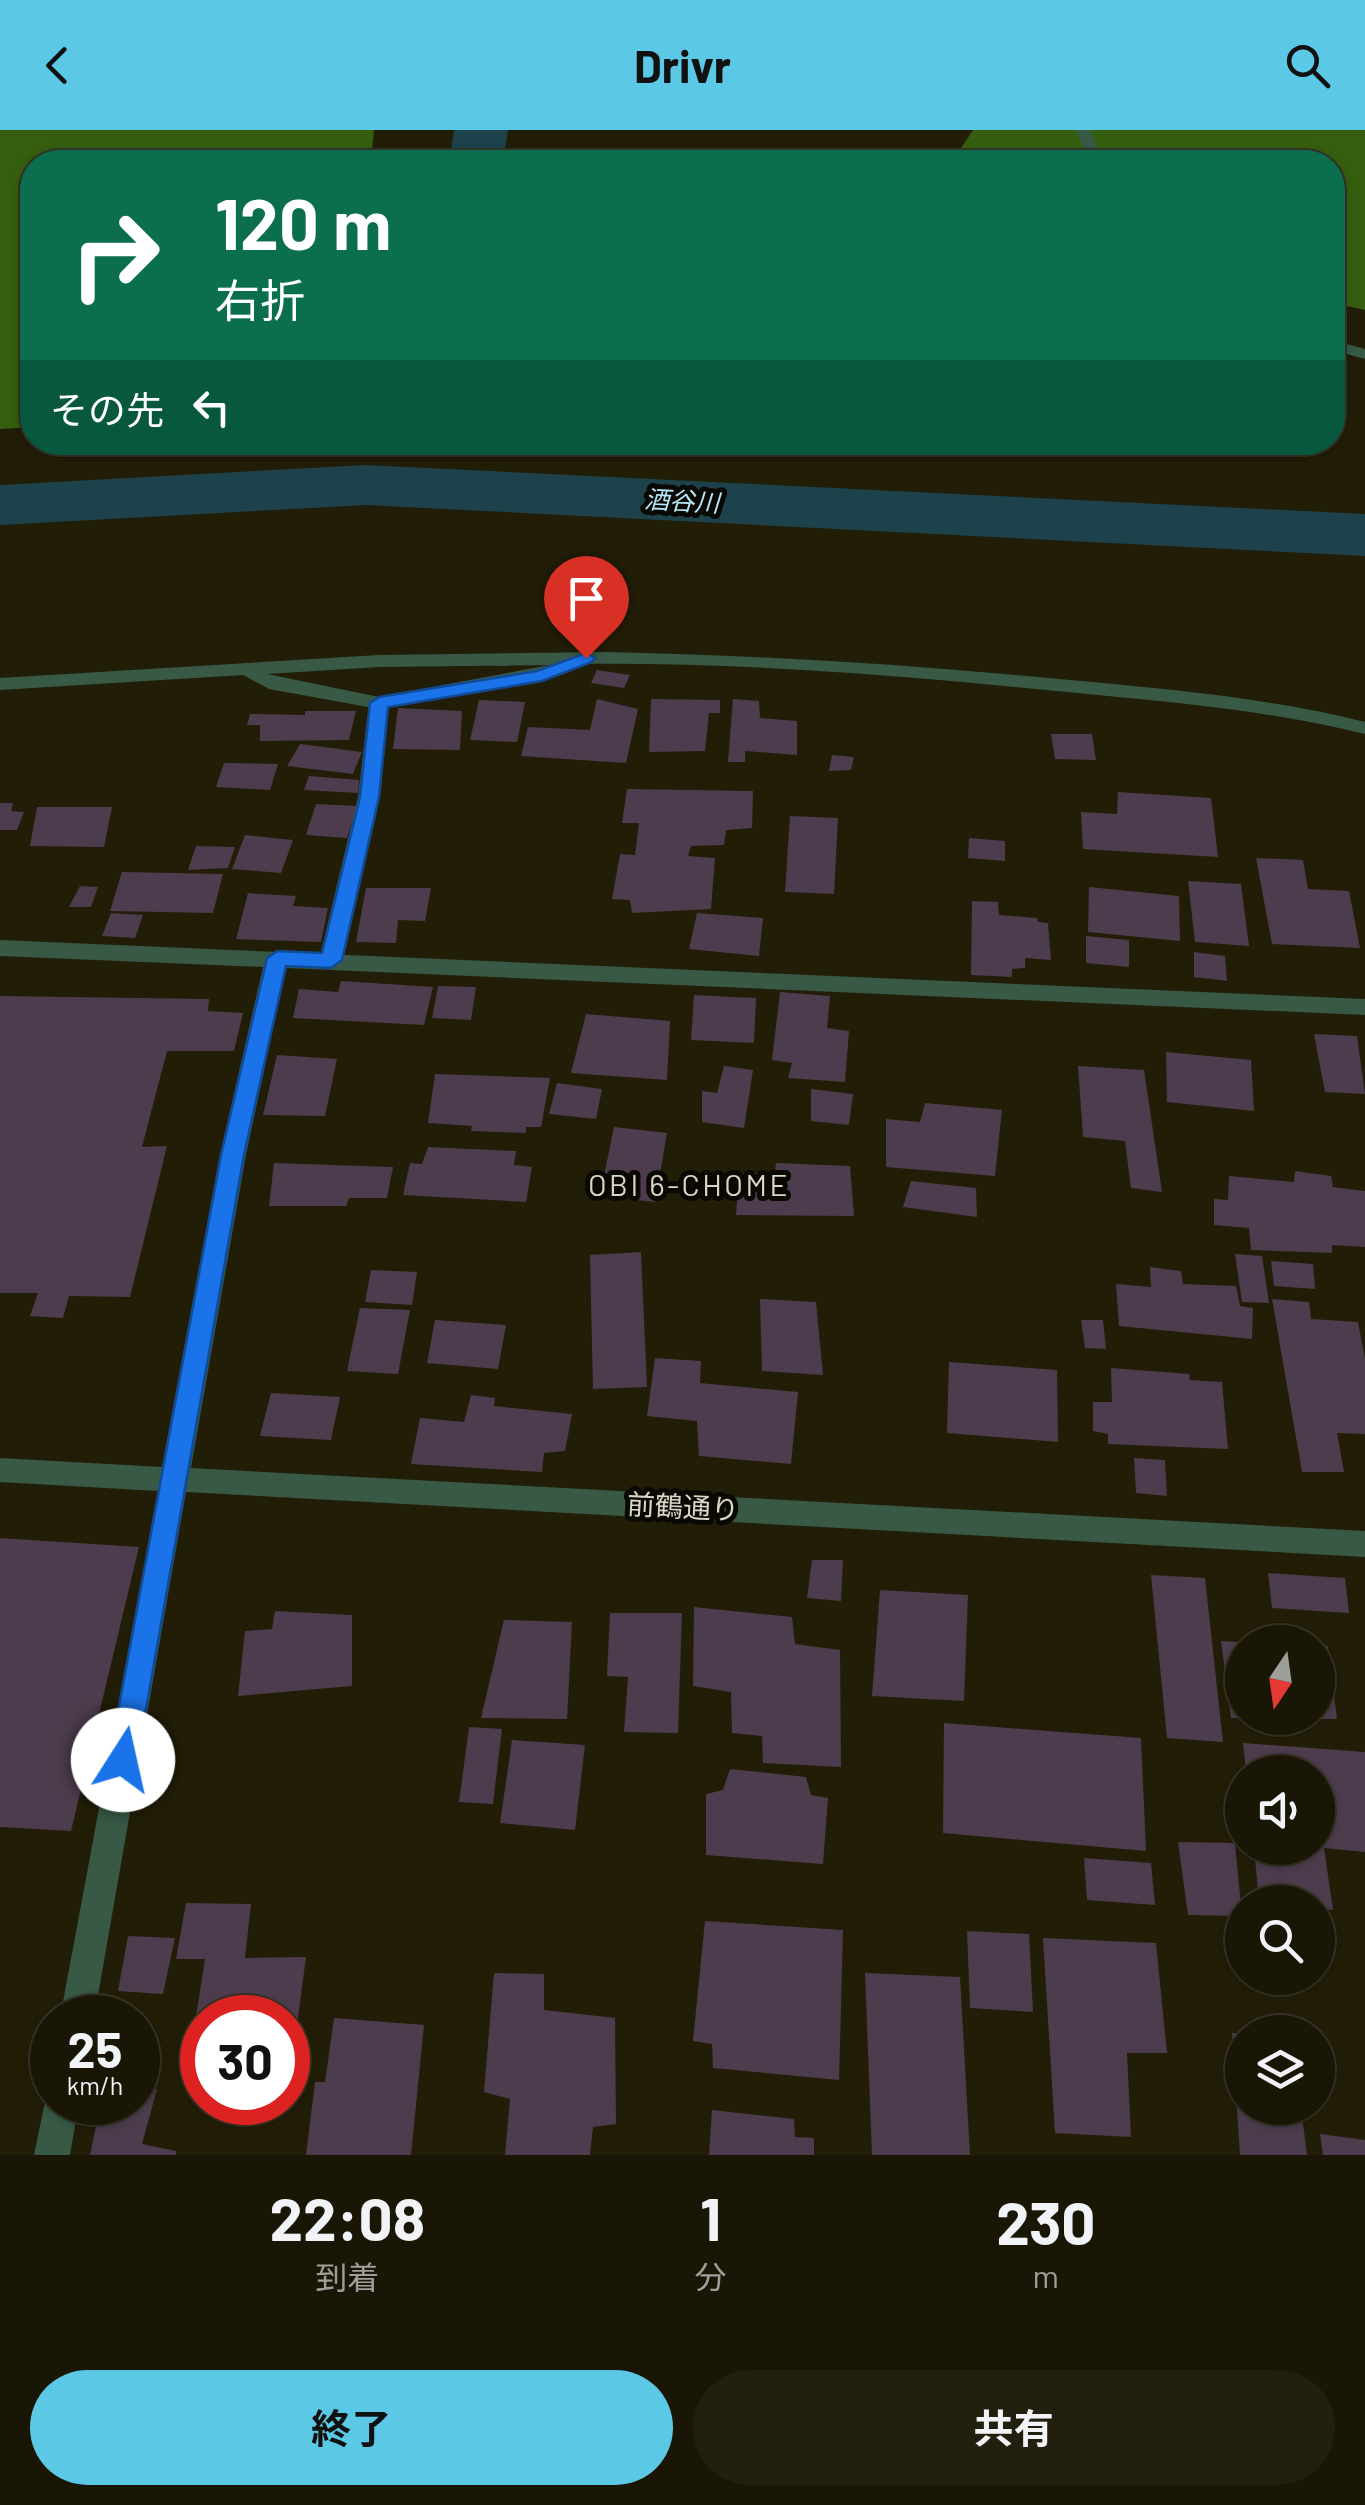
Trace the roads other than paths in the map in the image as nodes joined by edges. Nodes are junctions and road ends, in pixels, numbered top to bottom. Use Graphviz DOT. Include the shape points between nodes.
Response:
graph roads {
  1 [pos="586,658"];
  2 [pos="244,670"];
  3 [pos="0,684"];
  4 [pos="379,703"];
  5 [pos="1365,728"];
  6 [pos="0,948"];
  7 [pos="277,958"];
  8 [pos="331,960"];
  9 [pos="1365,1006"];
  10 [pos="0,1470"];
  11 [pos="172,1479"];
  12 [pos="1365,1544"];
  13 [pos="81,1995"];
  14 [pos="58,2125"];
  15 [pos="52,2155"];
  1 -- 2 [label="street"];
  1 -- 4 [label="street" via="542,676"];
  1 -- 5 [label="street" via="930,672 1288,709"];
  2 -- 3 [label="street"];
  2 -- 4 [label="street" via="269,683"];
  4 -- 8 [label="street" via="370,797"];
  6 -- 7 [label="street"];
  7 -- 8 [label="street"];
  7 -- 11 [label="street"];
  8 -- 9 [label="street"];
  10 -- 11 [label="street, 前鶴通り"];
  11 -- 12 [label="street, 前鶴通り"];
  11 -- 13 [label="street"];
  14 -- 15 [label="street"];
}
